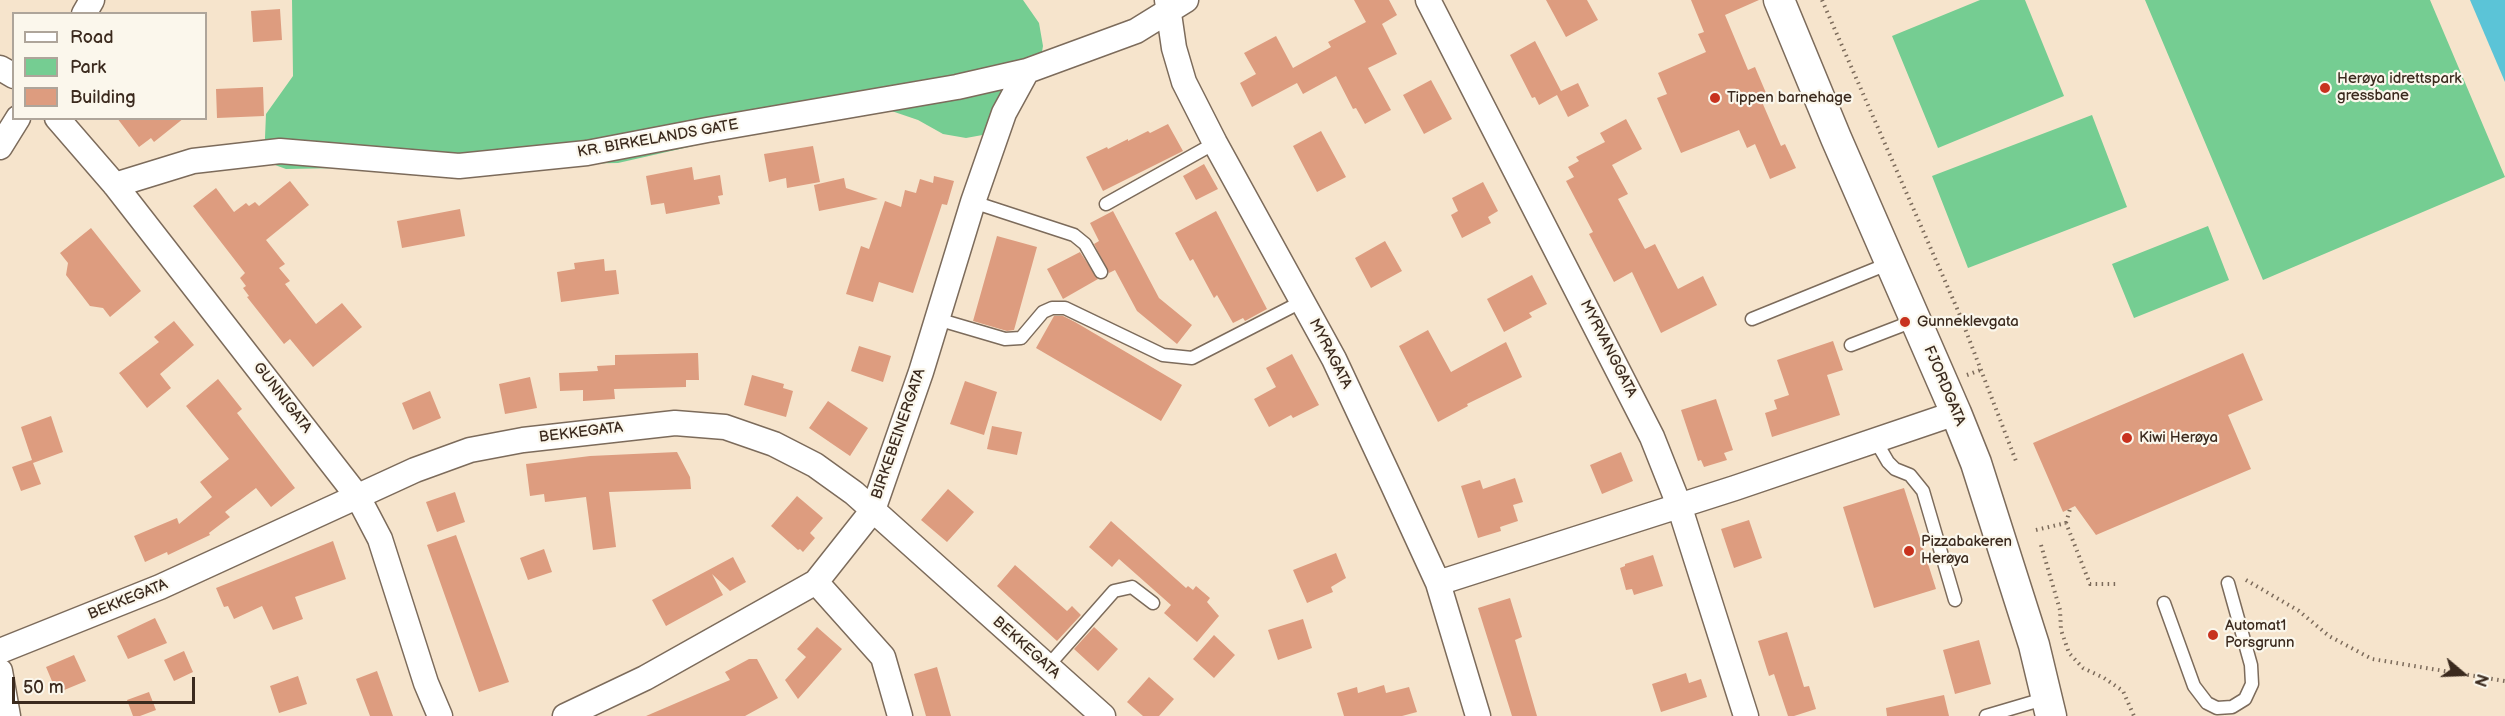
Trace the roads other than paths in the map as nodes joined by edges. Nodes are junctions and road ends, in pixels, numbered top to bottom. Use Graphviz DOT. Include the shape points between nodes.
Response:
graph roads {
  1 [pos="1428,0"];
  2 [pos="1779,0"];
  3 [pos="1174,4"];
  4 [pos="1027,71"];
  5 [pos="17,120"];
  6 [pos="59,120"];
  7 [pos="1215,144"];
  8 [pos="0,147"];
  9 [pos="115,185"];
  10 [pos="973,202"];
  11 [pos="1106,204"];
  12 [pos="1892,262"];
  13 [pos="1101,272"];
  14 [pos="1303,301"];
  15 [pos="937,319"];
  16 [pos="1752,319"];
  17 [pos="1916,320"];
  18 [pos="1851,345"];
  19 [pos="1956,413"];
  20 [pos="1879,438"];
  21 [pos="358,496"];
  22 [pos="1679,506"];
  23 [pos="873,510"];
  24 [pos="816,582"];
  25 [pos="1438,583"];
  26 [pos="2228,583"];
  27 [pos="1955,600"];
  28 [pos="1153,603"];
  29 [pos="2164,603"];
  30 [pos="0,651"];
  31 [pos="1047,667"];
  32 [pos="0,671"];
  33 [pos="2049,707"];
  34 [pos="8,716"];
  35 [pos="440,716"];
  36 [pos="565,716"];
  37 [pos="900,716"];
  38 [pos="1102,716"];
  39 [pos="1478,716"];
  40 [pos="1746,716"];
  41 [pos="1986,716"];
  1 -- 22 [label="street, MYRVANGGATA" via="1612,355 1652,437"];
  2 -- 12 [label="street, FJORDGATA"];
  3 -- 4 [label="street, KR. BIRKELANDS GATE" via="1136,31"];
  3 -- 7 [label="street, MYRAGATA" via="1174,48 1184,82"];
  4 -- 9 [label="street, KR. BIRKELANDS GATE" via="586,153 459,166 280,151 193,161"];
  4 -- 10 [label="street, BIRKEBEINERGATA" via="1004,113"];
  5 -- 8 [label="street"];
  6 -- 9 [label="street, GUNNIGATA"];
  7 -- 11 [label="lane"];
  7 -- 14 [label="street, MYRAGATA"];
  9 -- 21 [label="street, GUNNIGATA"];
  10 -- 13 [label="lane" via="1074,235 1085,244"];
  10 -- 15 [label="street, BIRKEBEINERGATA"];
  12 -- 16 [label="lane"];
  12 -- 17 [label="street, FJORDGATA"];
  14 -- 15 [label="lane" via="1192,358 1163,356 1065,308 1043,312 1022,338 1005,339"];
  14 -- 25 [label="street, MYRAGATA"];
  15 -- 23 [label="street, BIRKEBEINERGATA"];
  17 -- 18 [label="lane"];
  17 -- 19 [label="street, FJORDGATA"];
  19 -- 20 [label="street"];
  19 -- 33 [label="street, FJORDGATA" via="1997,526"];
  20 -- 22 [label="street"];
  20 -- 27 [label="lane" via="1888,462 1910,475 1923,490"];
  21 -- 23 [label="street, BEKKEGATA" via="470,450 522,440 675,423 725,427 774,444 815,465"];
  21 -- 30 [label="street, BEKKEGATA" via="160,587"];
  21 -- 35 [label="street, GUNNIGATA" via="380,539"];
  22 -- 25 [label="street"];
  22 -- 40 [label="street, MYRVANGGATA"];
  23 -- 24 [label="street, BIRKEBEINERGATA"];
  23 -- 31 [label="street, BEKKEGATA"];
  24 -- 36 [label="street, BIRKEBEINERGATA" via="645,678"];
  24 -- 37 [label="street" via="883,657"];
  25 -- 39 [label="street, MYRAGATA"];
  26 -- 29 [label="lane" via="2253,684 2246,699 2232,707 2207,704 2194,686"];
  28 -- 31 [label="lane" via="1132,587 1114,591"];
  31 -- 38 [label="street, BEKKEGATA"];
  32 -- 34 [label="street"];
  33 -- 41 [label="lane"];
}
